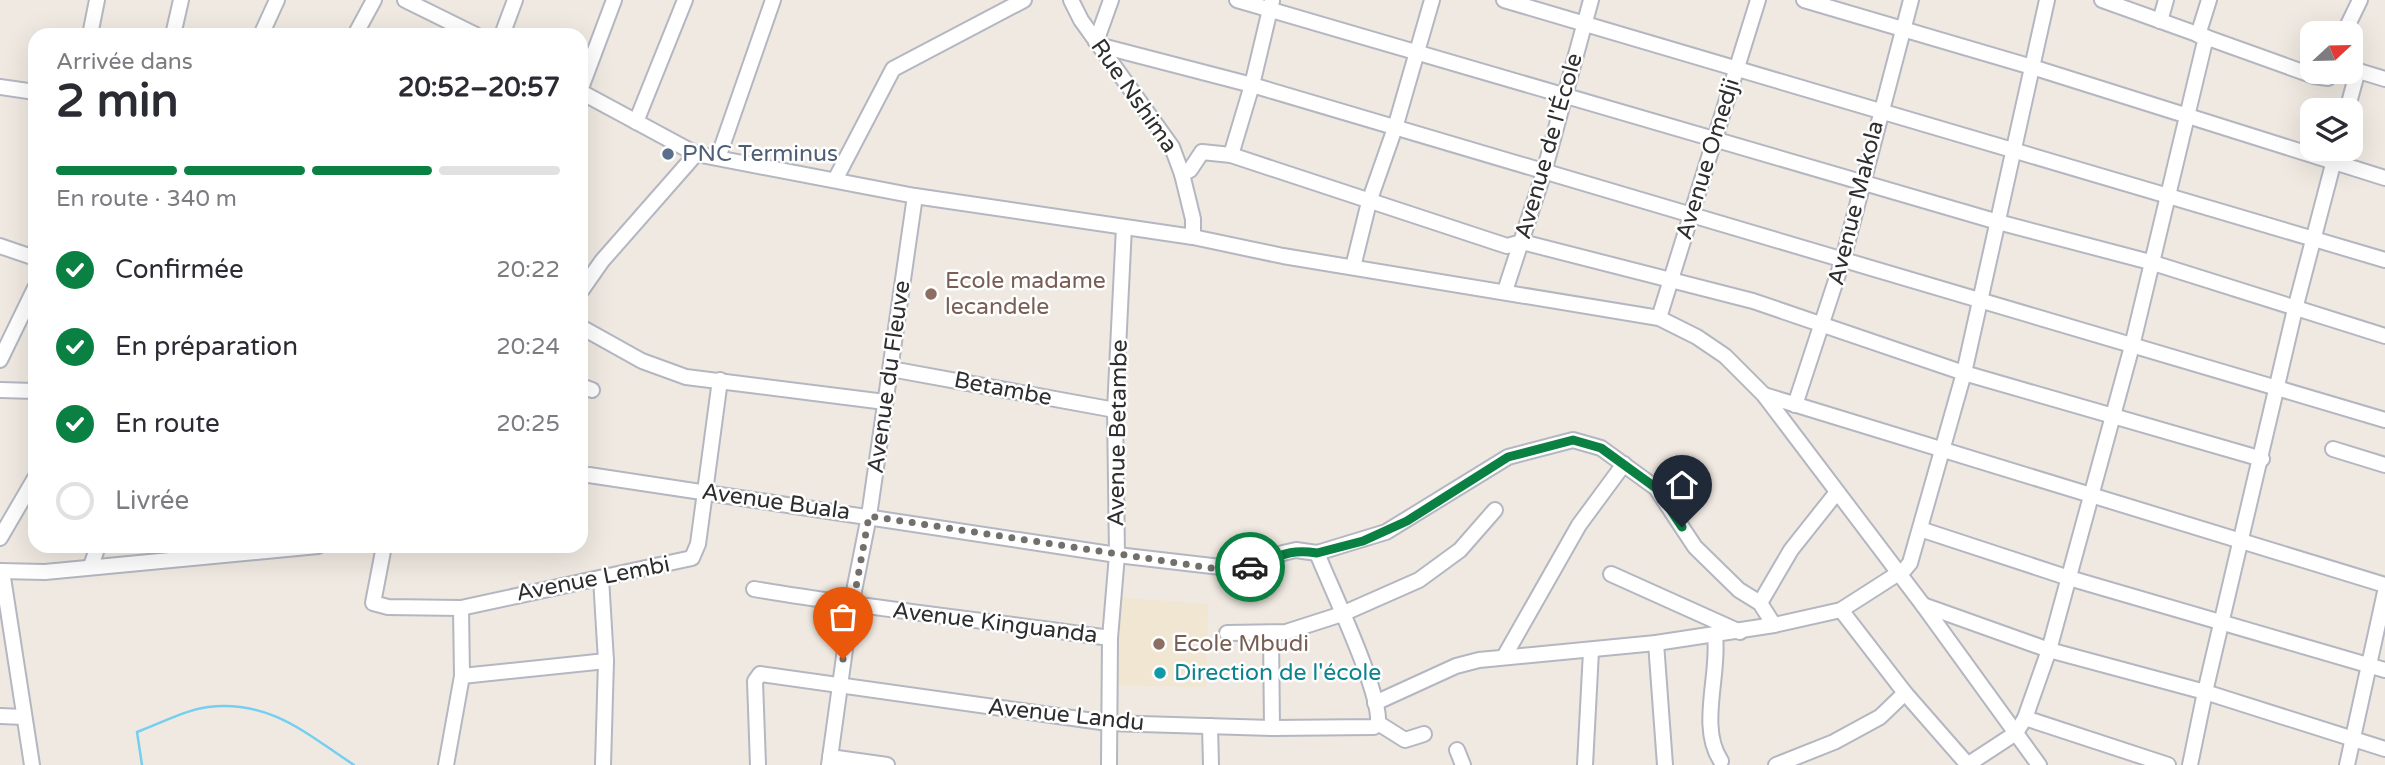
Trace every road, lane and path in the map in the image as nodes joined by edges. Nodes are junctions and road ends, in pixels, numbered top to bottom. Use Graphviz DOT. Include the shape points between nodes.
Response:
graph roads {
  1 [pos="97,0"];
  2 [pos="181,0"];
  3 [pos="277,0"];
  4 [pos="374,0"];
  5 [pos="405,0"];
  6 [pos="515,0"];
  7 [pos="614,0"];
  8 [pos="685,0"];
  9 [pos="774,0"];
  10 [pos="1024,0"];
  11 [pos="1071,0"];
  12 [pos="1111,0"];
  13 [pos="1237,0"];
  14 [pos="1432,0"];
  15 [pos="1504,0"];
  16 [pos="1591,0"];
  17 [pos="1758,0"];
  18 [pos="1804,0"];
  19 [pos="1911,0"];
  20 [pos="2047,0"];
  21 [pos="2102,0"];
  22 [pos="2166,0"];
  23 [pos="2209,0"];
  24 [pos="2360,0"];
  25 [pos="1271,5"];
  26 [pos="435,6"];
  27 [pos="2160,21"];
  28 [pos="2350,21"];
  29 [pos="1584,24"];
  30 [pos="91,28"];
  31 [pos="175,28"];
  32 [pos="264,28"];
  33 [pos="359,28"];
  34 [pos="463,28"];
  35 [pos="505,28"];
  36 [pos="1904,32"];
  37 [pos="2202,36"];
  38 [pos="1097,43"];
  39 [pos="1416,50"];
  40 [pos="2300,66"];
  41 [pos="1735,67"];
  42 [pos="2032,67"];
  43 [pos="588,71"];
  44 [pos="2363,72"];
  45 [pos="2385,79"];
  46 [pos="1252,85"];
  47 [pos="0,87"];
  48 [pos="28,91"];
  49 [pos="588,94"];
  50 [pos="1565,95"];
  51 [pos="1879,111"];
  52 [pos="2185,117"];
  53 [pos="636,122"];
  54 [pos="1395,128"];
  55 [pos="1715,139"];
  56 [pos="2300,146"];
  57 [pos="2013,152"];
  58 [pos="696,154"];
  59 [pos="1231,155"];
  60 [pos="718,158"];
  61 [pos="2333,161"];
  62 [pos="2348,161"];
  63 [pos="1544,172"];
  64 [pos="1182,174"];
  65 [pos="2385,178"];
  66 [pos="835,180"];
  67 [pos="1864,183"];
  68 [pos="915,196"];
  69 [pos="2168,197"];
  70 [pos="1369,202"];
  71 [pos="1689,215"];
  72 [pos="1998,222"];
  73 [pos="1124,227"];
  74 [pos="1193,237"];
  75 [pos="2312,240"];
  76 [pos="1522,242"];
  77 [pos="0,246"];
  78 [pos="28,256"];
  79 [pos="1843,259"];
  80 [pos="2385,260"];
  81 [pos="2150,262"];
  82 [pos="1353,267"];
  83 [pos="1672,280"];
  84 [pos="588,281"];
  85 [pos="1505,291"];
  86 [pos="1980,301"];
  87 [pos="28,302"];
  88 [pos="2295,309"];
  89 [pos="1659,318"];
  90 [pos="1823,326"];
  91 [pos="588,331"];
  92 [pos="2385,336"];
  93 [pos="2132,346"];
  94 [pos="0,360"];
  95 [pos="891,369"];
  96 [pos="1964,373"];
  97 [pos="720,380"];
  98 [pos="2278,389"];
  99 [pos="0,390"];
  100 [pos="28,391"];
  101 [pos="1764,395"];
  102 [pos="885,402"];
  103 [pos="1795,405"];
  104 [pos="1115,410"];
  105 [pos="2112,417"];
  106 [pos="2385,421"];
  107 [pos="1941,448"];
  108 [pos="2333,449"];
  109 [pos="2262,458"];
  110 [pos="1624,464"];
  111 [pos="2385,465"];
  112 [pos="589,475"];
  113 [pos="28,490"];
  114 [pos="705,492"];
  115 [pos="1837,492"];
  116 [pos="2094,494"];
  117 [pos="1495,510"];
  118 [pos="869,516"];
  119 [pos="1920,529"];
  120 [pos="0,538"];
  121 [pos="2243,541"];
  122 [pos="96,553"];
  123 [pos="193,553"];
  124 [pos="383,553"];
  125 [pos="1317,553"];
  126 [pos="1117,555"];
  127 [pos="91,566"];
  128 [pos="1,571"];
  129 [pos="1611,574"];
  130 [pos="1898,575"];
  131 [pos="601,578"];
  132 [pos="2069,578"];
  133 [pos="2385,585"];
  134 [pos="754,589"];
  135 [pos="2385,592"];
  136 [pos="1759,603"];
  137 [pos="1923,605"];
  138 [pos="851,606"];
  139 [pos="461,608"];
  140 [pos="1841,610"];
  141 [pos="1342,614"];
  142 [pos="2221,623"];
  143 [pos="1774,625"];
  144 [pos="1740,632"];
  145 [pos="1227,633"];
  146 [pos="1271,634"];
  147 [pos="1715,636"];
  148 [pos="1111,638"];
  149 [pos="1656,643"];
  150 [pos="2049,650"];
  151 [pos="1591,651"];
  152 [pos="1504,657"];
  153 [pos="606,661"];
  154 [pos="2370,666"];
  155 [pos="2385,670"];
  156 [pos="462,676"];
  157 [pos="840,686"];
  158 [pos="2205,692"];
  159 [pos="1905,693"];
  160 [pos="1375,703"];
  161 [pos="0,716"];
  162 [pos="24,718"];
  163 [pos="2025,718"];
  164 [pos="1108,723"];
  165 [pos="1378,723"];
  166 [pos="1210,726"];
  167 [pos="1272,728"];
  168 [pos="2016,733"];
  169 [pos="1424,734"];
  170 [pos="2353,739"];
  171 [pos="2385,749"];
  172 [pos="1457,750"];
  173 [pos="830,761"];
  174 [pos="1721,761"];
  175 [pos="1783,763"];
  176 [pos="32,765"];
  177 [pos="446,765"];
  178 [pos="603,765"];
  179 [pos="758,765"];
  180 [pos="887,765"];
  181 [pos="1109,765"];
  182 [pos="1211,765"];
  183 [pos="1464,765"];
  184 [pos="1585,765"];
  185 [pos="1665,765"];
  186 [pos="1967,765"];
  187 [pos="2039,765"];
  188 [pos="2168,765"];
  189 [pos="2190,765"];
  190 [pos="2347,765"];
  1 -- 30 [label="street"];
  2 -- 31 [label="street"];
  3 -- 32 [label="street"];
  4 -- 33 [label="street"];
  5 -- 26 [label="street"];
  6 -- 35 [label="street"];
  7 -- 43 [label="street"];
  8 -- 53 [label="street"];
  9 -- 60 [label="street"];
  10 -- 66 [label="street" via="893,69"];
  11 -- 38 [label="street, Rue Nshima"];
  12 -- 38 [label="street"];
  13 -- 25 [label="street"];
  14 -- 39 [label="street"];
  15 -- 29 [label="street"];
  16 -- 29 [label="street, Avenue de l'École"];
  17 -- 41 [label="street, Avenue Omedji"];
  18 -- 36 [label="street"];
  19 -- 36 [label="street, Avenue Makola"];
  20 -- 42 [label="street"];
  21 -- 27 [label="street"];
  22 -- 27 [label="street"];
  23 -- 37 [label="street"];
  24 -- 28 [label="street"];
  25 -- 39 [label="street"];
  25 -- 46 [label="street"];
  26 -- 34 [label="street"];
  27 -- 37 [label="street"];
  29 -- 41 [label="street"];
  29 -- 50 [label="street, Avenue de l'École"];
  36 -- 42 [label="street"];
  36 -- 51 [label="street, Avenue Makola"];
  37 -- 40 [label="street"];
  37 -- 52 [label="street"];
  38 -- 46 [label="street"];
  38 -- 64 [label="street, Rue Nshima" via="1172,147"];
  39 -- 50 [label="street"];
  39 -- 54 [label="street"];
  41 -- 51 [label="street"];
  41 -- 55 [label="street, Avenue Omedji"];
  42 -- 52 [label="street"];
  42 -- 57 [label="street"];
  44 -- 45 [label="street"];
  46 -- 54 [label="street"];
  46 -- 59 [label="street"];
  47 -- 48 [label="street"];
  49 -- 53 [label="street"];
  50 -- 55 [label="street"];
  50 -- 63 [label="street, Avenue de l'École"];
  51 -- 57 [label="street"];
  51 -- 67 [label="street, Avenue Makola"];
  52 -- 56 [label="street"];
  52 -- 69 [label="street"];
  53 -- 58 [label="street"];
  54 -- 63 [label="street"];
  54 -- 70 [label="street"];
  55 -- 67 [label="street"];
  55 -- 71 [label="street, Avenue Omedji"];
  57 -- 69 [label="street"];
  57 -- 72 [label="street"];
  58 -- 60 [label="street"];
  58 -- 84 [label="street"];
  59 -- 64 [label="street" via="1202,152"];
  59 -- 70 [label="street"];
  60 -- 66 [label="street"];
  61 -- 75 [label="street"];
  62 -- 65 [label="street"];
  63 -- 71 [label="street"];
  63 -- 76 [label="street, Avenue de l'École"];
  64 -- 74 [label="street, Rue Nshima"];
  66 -- 68 [label="street"];
  67 -- 72 [label="street"];
  67 -- 79 [label="street, Avenue Makola"];
  68 -- 73 [label="street"];
  68 -- 95 [label="street, Avenue du Fleuve"];
  69 -- 75 [label="street"];
  69 -- 81 [label="street"];
  70 -- 76 [label="street" via="1507,246"];
  70 -- 82 [label="street"];
  71 -- 79 [label="street"];
  71 -- 83 [label="street, Avenue Omedji"];
  72 -- 81 [label="street"];
  72 -- 86 [label="street"];
  73 -- 74 [label="street"];
  73 -- 104 [label="street, Avenue Betambe"];
  74 -- 82 [label="street"];
  75 -- 80 [label="street"];
  75 -- 88 [label="street"];
  76 -- 83 [label="street"];
  76 -- 85 [label="street, Avenue de l'École"];
  77 -- 78 [label="street"];
  79 -- 86 [label="street"];
  79 -- 90 [label="street, Avenue Makola"];
  81 -- 88 [label="street"];
  81 -- 93 [label="street"];
  82 -- 85 [label="street"];
  83 -- 89 [label="street, Avenue Omedji"];
  83 -- 90 [label="street" via="1753,301"];
  85 -- 89 [label="street"];
  86 -- 93 [label="street"];
  86 -- 96 [label="street"];
  87 -- 94 [label="street"];
  88 -- 92 [label="street"];
  88 -- 98 [label="street"];
  89 -- 101 [label="street" via="1725,356"];
  90 -- 96 [label="street"];
  90 -- 103 [label="street, Avenue Makola"];
  91 -- 97 [label="street" via="642,361 685,377"];
  93 -- 98 [label="street"];
  93 -- 105 [label="street"];
  95 -- 102 [label="street, Avenue du Fleuve"];
  95 -- 104 [label="street, Betambe"];
  96 -- 105 [label="street"];
  96 -- 107 [label="street"];
  97 -- 102 [label="street"];
  97 -- 114 [label="street, Avenue Lembi"];
  98 -- 106 [label="street"];
  98 -- 109 [label="street"];
  99 -- 100 [label="street"];
  101 -- 103 [label="street"];
  101 -- 115 [label="street"];
  102 -- 118 [label="street, Avenue du Fleuve"];
  103 -- 107 [label="street"];
  104 -- 126 [label="street, Avenue Betambe"];
  105 -- 109 [label="street"];
  105 -- 116 [label="street"];
  107 -- 116 [label="street"];
  107 -- 119 [label="street"];
  108 -- 111 [label="street"];
  109 -- 121 [label="street"];
  110 -- 125 [label="street, Avenue Buala" via="1601,448 1573,440 1532,450 1508,457 1386,532"];
  110 -- 136 [label="street, Avenue Buala" via="1656,488 1695,547"];
  110 -- 152 [label="street" via="1579,525"];
  112 -- 114 [label="street, Avenue Buala"];
  113 -- 120 [label="street"];
  114 -- 118 [label="street, Avenue Buala"];
  114 -- 131 [label="street, Avenue Lembi" via="692,558"];
  115 -- 130 [label="street"];
  115 -- 136 [label="street" via="1791,550"];
  116 -- 121 [label="street"];
  116 -- 132 [label="street"];
  117 -- 141 [label="street" via="1440,567"];
  118 -- 126 [label="street, Avenue Buala"];
  118 -- 138 [label="street, Avenue du Fleuve"];
  119 -- 130 [label="street" via="1910,563"];
  119 -- 132 [label="street"];
  121 -- 133 [label="street"];
  121 -- 142 [label="street"];
  122 -- 127 [label="street"];
  123 -- 127 [label="street"];
  124 -- 139 [label="street, Avenue Lembi" via="373,603"];
  125 -- 126 [label="street, Avenue Buala" via="1296,550 1238,569"];
  125 -- 141 [label="street"];
  126 -- 148 [label="street, Avenue Betambe"];
  127 -- 128 [label="street"];
  128 -- 162 [label="street"];
  129 -- 144 [label="street"];
  130 -- 137 [label="street"];
  130 -- 140 [label="street"];
  131 -- 139 [label="street, Avenue Lembi"];
  131 -- 153 [label="street"];
  132 -- 142 [label="street"];
  132 -- 150 [label="street"];
  134 -- 138 [label="street, Avenue Kinguanda"];
  135 -- 154 [label="street"];
  136 -- 143 [label="street, Avenue Buala"];
  137 -- 150 [label="street"];
  137 -- 168 [label="street"];
  138 -- 148 [label="street, Avenue Kinguanda"];
  138 -- 157 [label="street, Avenue du Fleuve"];
  139 -- 156 [label="street"];
  140 -- 143 [label="street"];
  140 -- 159 [label="street"];
  141 -- 146 [label="street"];
  141 -- 160 [label="street"];
  142 -- 154 [label="street"];
  142 -- 158 [label="street"];
  143 -- 144 [label="street"];
  144 -- 147 [label="street"];
  145 -- 146 [label="street"];
  146 -- 167 [label="street"];
  147 -- 149 [label="street"];
  147 -- 174 [label="street" via="1711,739"];
  148 -- 164 [label="street, Avenue Betambe"];
  149 -- 151 [label="street"];
  149 -- 185 [label="street"];
  150 -- 158 [label="street"];
  150 -- 163 [label="street"];
  151 -- 152 [label="street"];
  151 -- 184 [label="street"];
  152 -- 160 [label="street" via="1456,666"];
  153 -- 156 [label="street"];
  153 -- 178 [label="street"];
  154 -- 155 [label="street"];
  154 -- 170 [label="street"];
  156 -- 177 [label="street"];
  157 -- 164 [label="street, Avenue Landu"];
  157 -- 173 [label="street, Avenue du Fleuve"];
  157 -- 179 [label="street, Avenue Landu" via="756,676"];
  158 -- 170 [label="street"];
  158 -- 189 [label="street"];
  159 -- 175 [label="street" via="1880,717"];
  159 -- 186 [label="street"];
  160 -- 165 [label="street"];
  161 -- 162 [label="street"];
  162 -- 176 [label="street"];
  163 -- 168 [label="street"];
  163 -- 188 [label="street"];
  164 -- 166 [label="street, Avenue Landu"];
  164 -- 181 [label="street, Avenue Betambe"];
  165 -- 167 [label="street, Avenue Landu" via="1374,727"];
  165 -- 169 [label="street" via="1405,740"];
  166 -- 167 [label="street, Avenue Landu"];
  166 -- 182 [label="street"];
  168 -- 186 [label="street"];
  168 -- 187 [label="street"];
  170 -- 171 [label="street"];
  170 -- 190 [label="street"];
  172 -- 183 [label="street"];
  173 -- 180 [label="street"];
}
